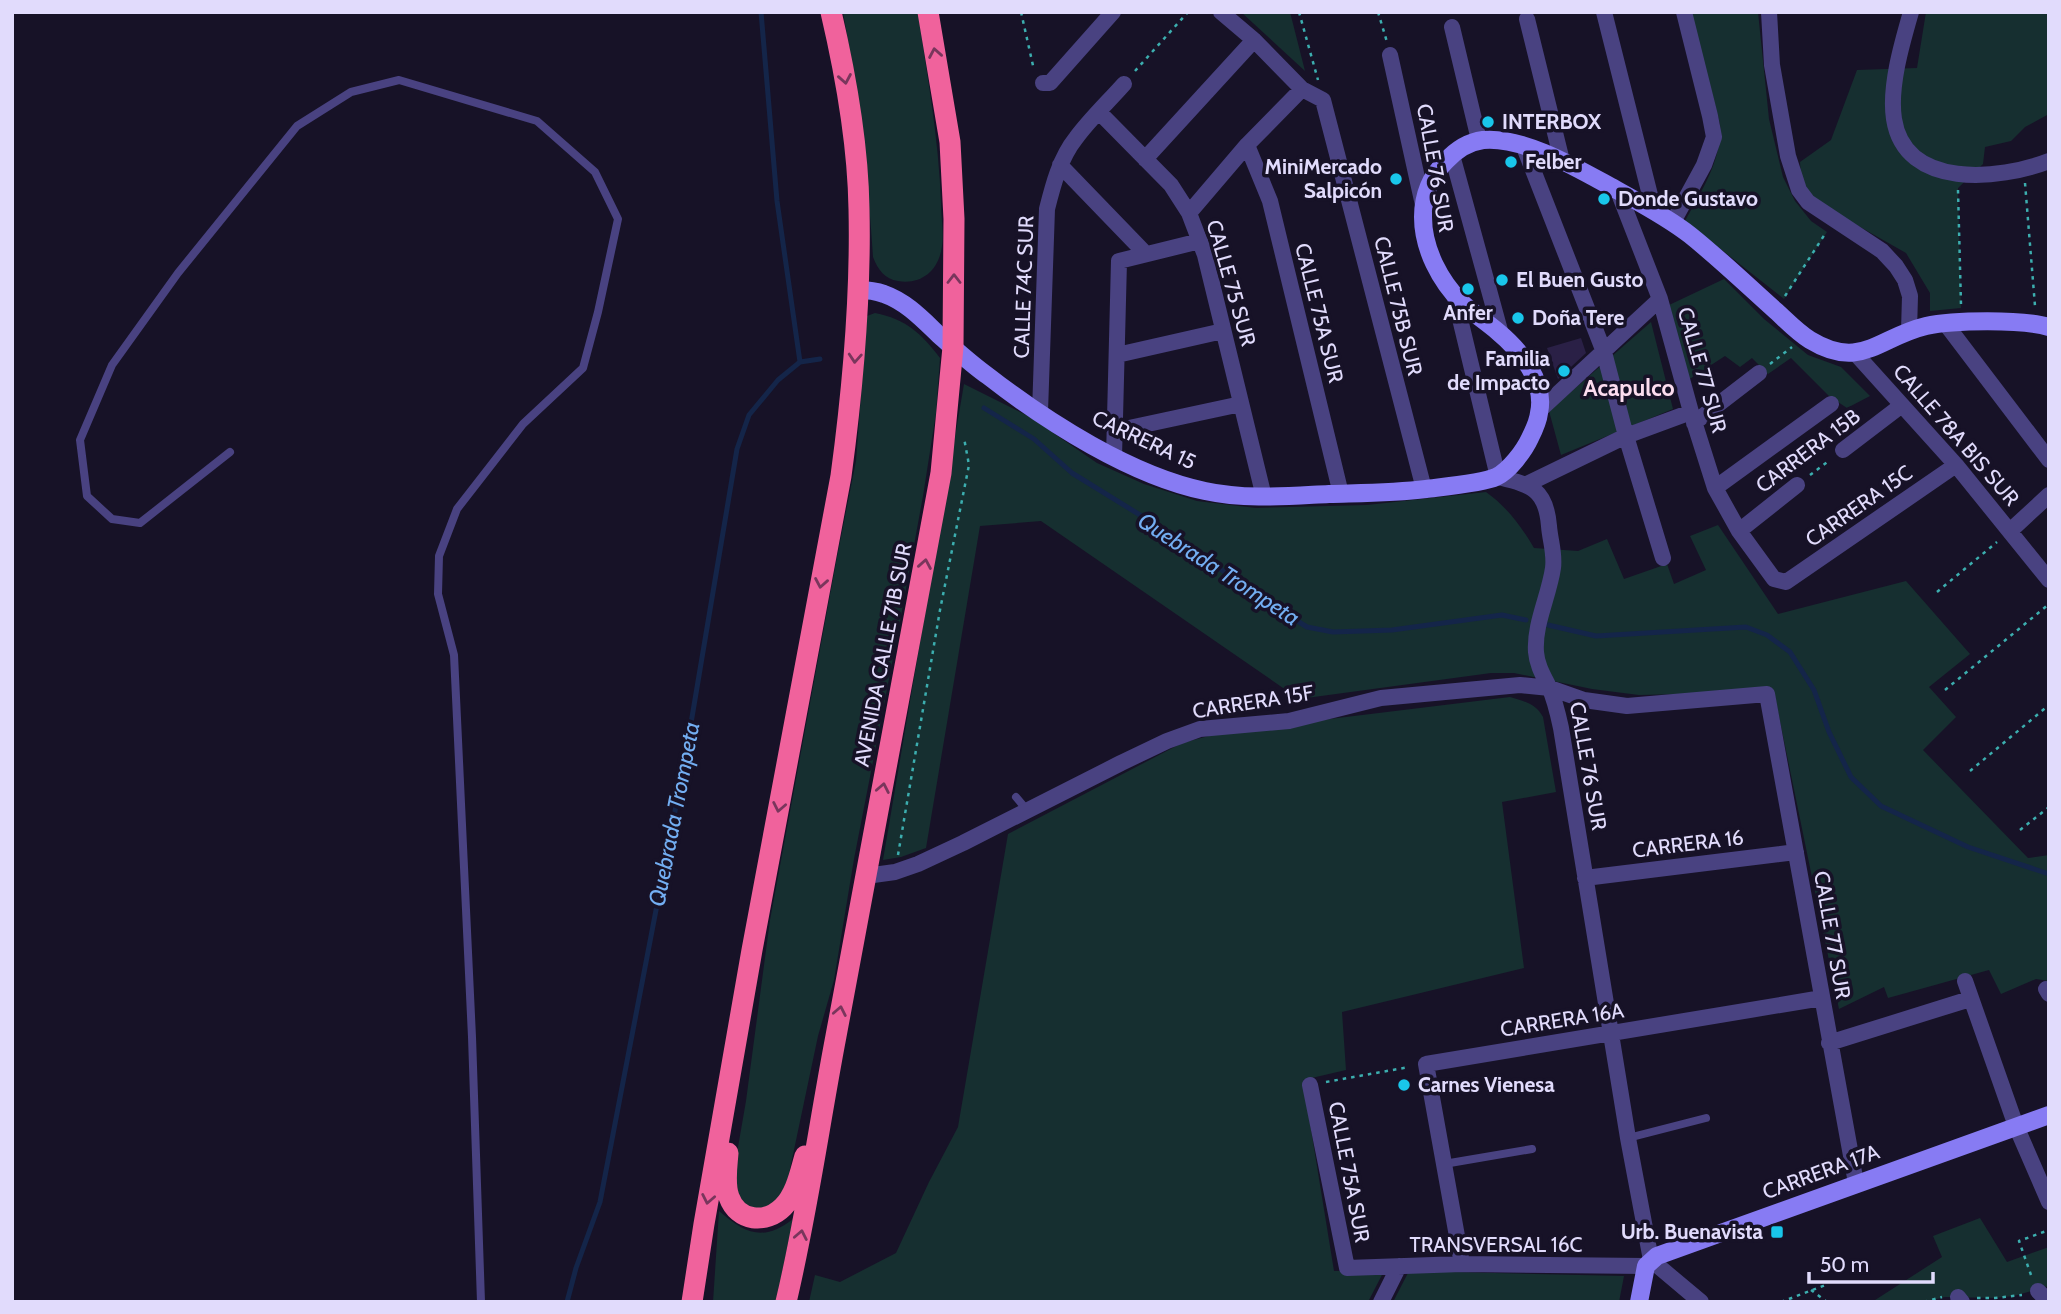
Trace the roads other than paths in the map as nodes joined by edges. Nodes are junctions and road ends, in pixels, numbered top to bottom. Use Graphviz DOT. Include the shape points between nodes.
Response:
graph roads {
  1 [pos="831,12"];
  2 [pos="928,12"];
  3 [pos="1221,12"];
  4 [pos="1604,12"];
  5 [pos="1684,12"];
  6 [pos="1769,12"];
  7 [pos="1911,12"];
  8 [pos="1105,16"];
  9 [pos="1527,19"];
  10 [pos="1452,27"];
  11 [pos="1254,40"];
  12 [pos="1390,55"];
  13 [pos="1043,83"];
  14 [pos="1124,84"];
  15 [pos="1302,89"];
  16 [pos="1099,112"];
  17 [pos="1479,140"];
  18 [pos="1247,145"];
  19 [pos="1524,147"];
  20 [pos="1452,155"];
  21 [pos="1145,159"];
  22 [pos="2049,160"];
  23 [pos="1562,161"];
  24 [pos="1060,165"];
  25 [pos="1618,191"];
  26 [pos="1423,205"];
  27 [pos="1654,211"];
  28 [pos="1189,213"];
  29 [pos="1673,222"];
  30 [pos="1200,241"];
  31 [pos="1146,254"];
  32 [pos="858,290"];
  33 [pos="1454,294"];
  34 [pos="1660,299"];
  35 [pos="1953,323"];
  36 [pos="2045,323"];
  37 [pos="1223,331"];
  38 [pos="1909,331"];
  39 [pos="1501,334"];
  40 [pos="953,347"];
  41 [pos="1604,352"];
  42 [pos="1855,353"];
  43 [pos="1117,355"];
  44 [pos="1759,373"];
  45 [pos="1241,404"];
  46 [pos="1832,404"];
  47 [pos="1902,405"];
  48 [pos="1540,410"];
  49 [pos="1040,412"];
  50 [pos="1693,418"];
  51 [pos="1115,431"];
  52 [pos="1626,436"];
  53 [pos="1843,450"];
  54 [pos="230,453"];
  55 [pos="1114,457"];
  56 [pos="2049,460"];
  57 [pos="1956,465"];
  58 [pos="1497,477"];
  59 [pos="1527,484"];
  60 [pos="1797,485"];
  61 [pos="1715,488"];
  62 [pos="1424,489"];
  63 [pos="1341,494"];
  64 [pos="2049,495"];
  65 [pos="1264,497"];
  66 [pos="1739,531"];
  67 [pos="2010,531"];
  68 [pos="1663,558"];
  69 [pos="2049,580"];
  70 [pos="1786,582"];
  71 [pos="1549,688"];
  72 [pos="1767,694"];
  73 [pos="1016,797"];
  74 [pos="1027,810"];
  75 [pos="1796,852"];
  76 [pos="866,876"];
  77 [pos="1585,878"];
  78 [pos="1965,981"];
  79 [pos="1822,998"];
  80 [pos="1970,999"];
  81 [pos="1611,1033"];
  82 [pos="1829,1043"];
  83 [pos="735,1053"];
  84 [pos="1310,1085"];
  85 [pos="826,1086"];
  86 [pos="2049,1115"];
  87 [pos="1706,1118"];
  88 [pos="2016,1126"];
  89 [pos="1628,1138"];
  90 [pos="1532,1149"];
  91 [pos="1444,1164"];
  92 [pos="1856,1183"];
  93 [pos="2049,1202"];
  94 [pos="1648,1263"];
  95 [pos="1462,1264"];
  96 [pos="1399,1266"];
  97 [pos="1347,1268"];
  98 [pos="481,1302"];
  99 [pos="692,1302"];
  100 [pos="786,1302"];
  101 [pos="1381,1302"];
  102 [pos="1639,1302"];
  103 [pos="1701,1302"];
  1 -- 32 [label="highway, one-way" via="853,133 859,207"];
  40 -- 2 [label="highway, AVENIDA CALLE 71B SUR, one-way" via="950,142"];
  3 -- 11 [label="street"];
  4 -- 27 [label="street"];
  5 -- 29 [label="street" via="1714,137"];
  6 -- 38 [label="street" via="1772,65 1798,190 1896,266 1910,296"];
  7 -- 22 [label="street" via="1893,110 1897,131 1908,150 1934,168 1984,175"];
  8 -- 13 [label="street" via="1050,83"];
  9 -- 23 [label="street"];
  10 -- 17 [label="street"];
  11 -- 15 [label="street"];
  11 -- 21 [label="street"];
  12 -- 26 [label="street, CALLE 76 SUR"];
  14 -- 16 [label="street, CALLE 74C SUR"];
  15 -- 18 [label="street"];
  15 -- 62 [label="street, CALLE 75B SUR" via="1324,100"];
  16 -- 21 [label="street, CALLE 75 SUR"];
  16 -- 24 [label="street, CALLE 74C SUR"];
  17 -- 19 [label="street"];
  17 -- 20 [label="street"];
  18 -- 28 [label="street"];
  18 -- 63 [label="street, CALLE 75A SUR" via="1270,201"];
  19 -- 23 [label="street"];
  19 -- 41 [label="street"];
  20 -- 26 [label="street" via="1433,177"];
  20 -- 39 [label="street"];
  21 -- 28 [label="street, CALLE 75 SUR" via="1171,185"];
  23 -- 25 [label="street"];
  24 -- 31 [label="street"];
  24 -- 49 [label="street, CALLE 74C SUR" via="1047,209"];
  25 -- 27 [label="street"];
  25 -- 34 [label="street, CALLE 77 SUR"];
  26 -- 33 [label="street, CALLE 76 SUR" via="1426,245"];
  27 -- 29 [label="street"];
  28 -- 30 [label="street, CALLE 75 SUR"];
  29 -- 42 [label="street" via="1805,337 1834,350"];
  30 -- 31 [label="street"];
  30 -- 37 [label="street, CALLE 75 SUR"];
  31 -- 43 [label="street" via="1119,261"];
  32 -- 40 [label="street, CARRERA 15" via="880,292 899,301"];
  32 -- 83 [label="highway, one-way" via="841,476"];
  33 -- 39 [label="street"];
  33 -- 58 [label="street, CALLE 76 SUR"];
  34 -- 41 [label="street"];
  34 -- 50 [label="street, CALLE 77 SUR"];
  35 -- 36 [label="street"];
  35 -- 38 [label="street"];
  35 -- 56 [label="street"];
  37 -- 43 [label="street"];
  37 -- 45 [label="street, CALLE 75 SUR"];
  38 -- 42 [label="street"];
  39 -- 48 [label="street" via="1537,383"];
  40 -- 49 [label="street, CARRERA 15"];
  76 -- 40 [label="highway, AVENIDA CALLE 71B SUR, one-way" via="941,473"];
  41 -- 48 [label="street"];
  41 -- 52 [label="street"];
  42 -- 47 [label="street, CALLE 78A BIS SUR"];
  43 -- 51 [label="street"];
  44 -- 50 [label="street"];
  45 -- 51 [label="street"];
  45 -- 65 [label="street, CALLE 75 SUR"];
  46 -- 61 [label="street"];
  47 -- 53 [label="street, CARRERA 15B"];
  47 -- 57 [label="street, CALLE 78A BIS SUR"];
  48 -- 58 [label="street" via="1523,452"];
  49 -- 55 [label="street, CARRERA 15"];
  50 -- 52 [label="street"];
  50 -- 61 [label="street, CALLE 77 SUR"];
  51 -- 55 [label="street"];
  52 -- 59 [label="street"];
  52 -- 68 [label="street"];
  54 -- 98 [label="lane" via="140,523 112,520 87,496 80,440 112,365 178,273 297,126 351,92 399,80 537,121 595,172 618,219 583,368 523,424 457,509 439,556 438,594 454,655"];
  55 -- 65 [label="street, CARRERA 15" via="1200,491"];
  57 -- 67 [label="street, CALLE 78A BIS SUR"];
  57 -- 70 [label="street, CARRERA 15C"];
  58 -- 59 [label="street"];
  58 -- 62 [label="street, CARRERA 15"];
  59 -- 71 [label="street, CALLE 76 SUR" via="1539,493 1549,515 1554,553 1536,651"];
  60 -- 66 [label="street, CARRERA 15B"];
  61 -- 66 [label="street, CALLE 77 SUR"];
  62 -- 63 [label="street, CARRERA 15"];
  63 -- 65 [label="street, CARRERA 15"];
  64 -- 67 [label="street"];
  66 -- 70 [label="street, CALLE 77 SUR" via="1774,579"];
  67 -- 69 [label="street, CALLE 78A BIS SUR"];
  71 -- 72 [label="street, CARRERA 15F" via="1584,700 1628,706"];
  71 -- 74 [label="street, CARRERA 15F" via="1520,685 1381,698 1289,721 1200,729"];
  71 -- 77 [label="street, CALLE 76 SUR" via="1561,728"];
  72 -- 75 [label="street, CALLE 77 SUR"];
  73 -- 74 [label="lane"];
  74 -- 76 [label="street, CARRERA 15F" via="918,864"];
  75 -- 77 [label="street, CARRERA 16"];
  75 -- 79 [label="street, CALLE 77 SUR"];
  85 -- 76 [label="highway, AVENIDA CALLE 71B SUR, one-way"];
  77 -- 81 [label="street, CALLE 76 SUR"];
  78 -- 80 [label="street"];
  79 -- 81 [label="street, CARRERA 16A"];
  79 -- 82 [label="street, CALLE 77 SUR"];
  80 -- 82 [label="street"];
  80 -- 88 [label="street"];
  81 -- 89 [label="street, CALLE 76 SUR"];
  81 -- 91 [label="street, CARRERA 16A" via="1426,1064"];
  82 -- 92 [label="street, CALLE 77 SUR"];
  83 -- 85 [label="highway" via="727,1186 735,1208 748,1217 773,1215 794,1190"];
  83 -- 99 [label="highway, one-way"];
  84 -- 97 [label="street, CALLE 75A SUR"];
  100 -- 85 [label="highway, AVENIDA CALLE 71B SUR, one-way" via="807,1208"];
  86 -- 88 [label="street, CARRERA 17A"];
  87 -- 89 [label="lane"];
  88 -- 92 [label="street, CARRERA 17A"];
  88 -- 93 [label="street"];
  89 -- 94 [label="street, CALLE 76 SUR"];
  90 -- 91 [label="lane"];
  91 -- 95 [label="street"];
  92 -- 94 [label="street, CARRERA 17A"];
  94 -- 95 [label="street, TRANSVERSAL 16C"];
  94 -- 102 [label="street"];
  94 -- 103 [label="street"];
  95 -- 96 [label="street, TRANSVERSAL 16C"];
  96 -- 97 [label="street, TRANSVERSAL 16C"];
  96 -- 101 [label="street"];
}
